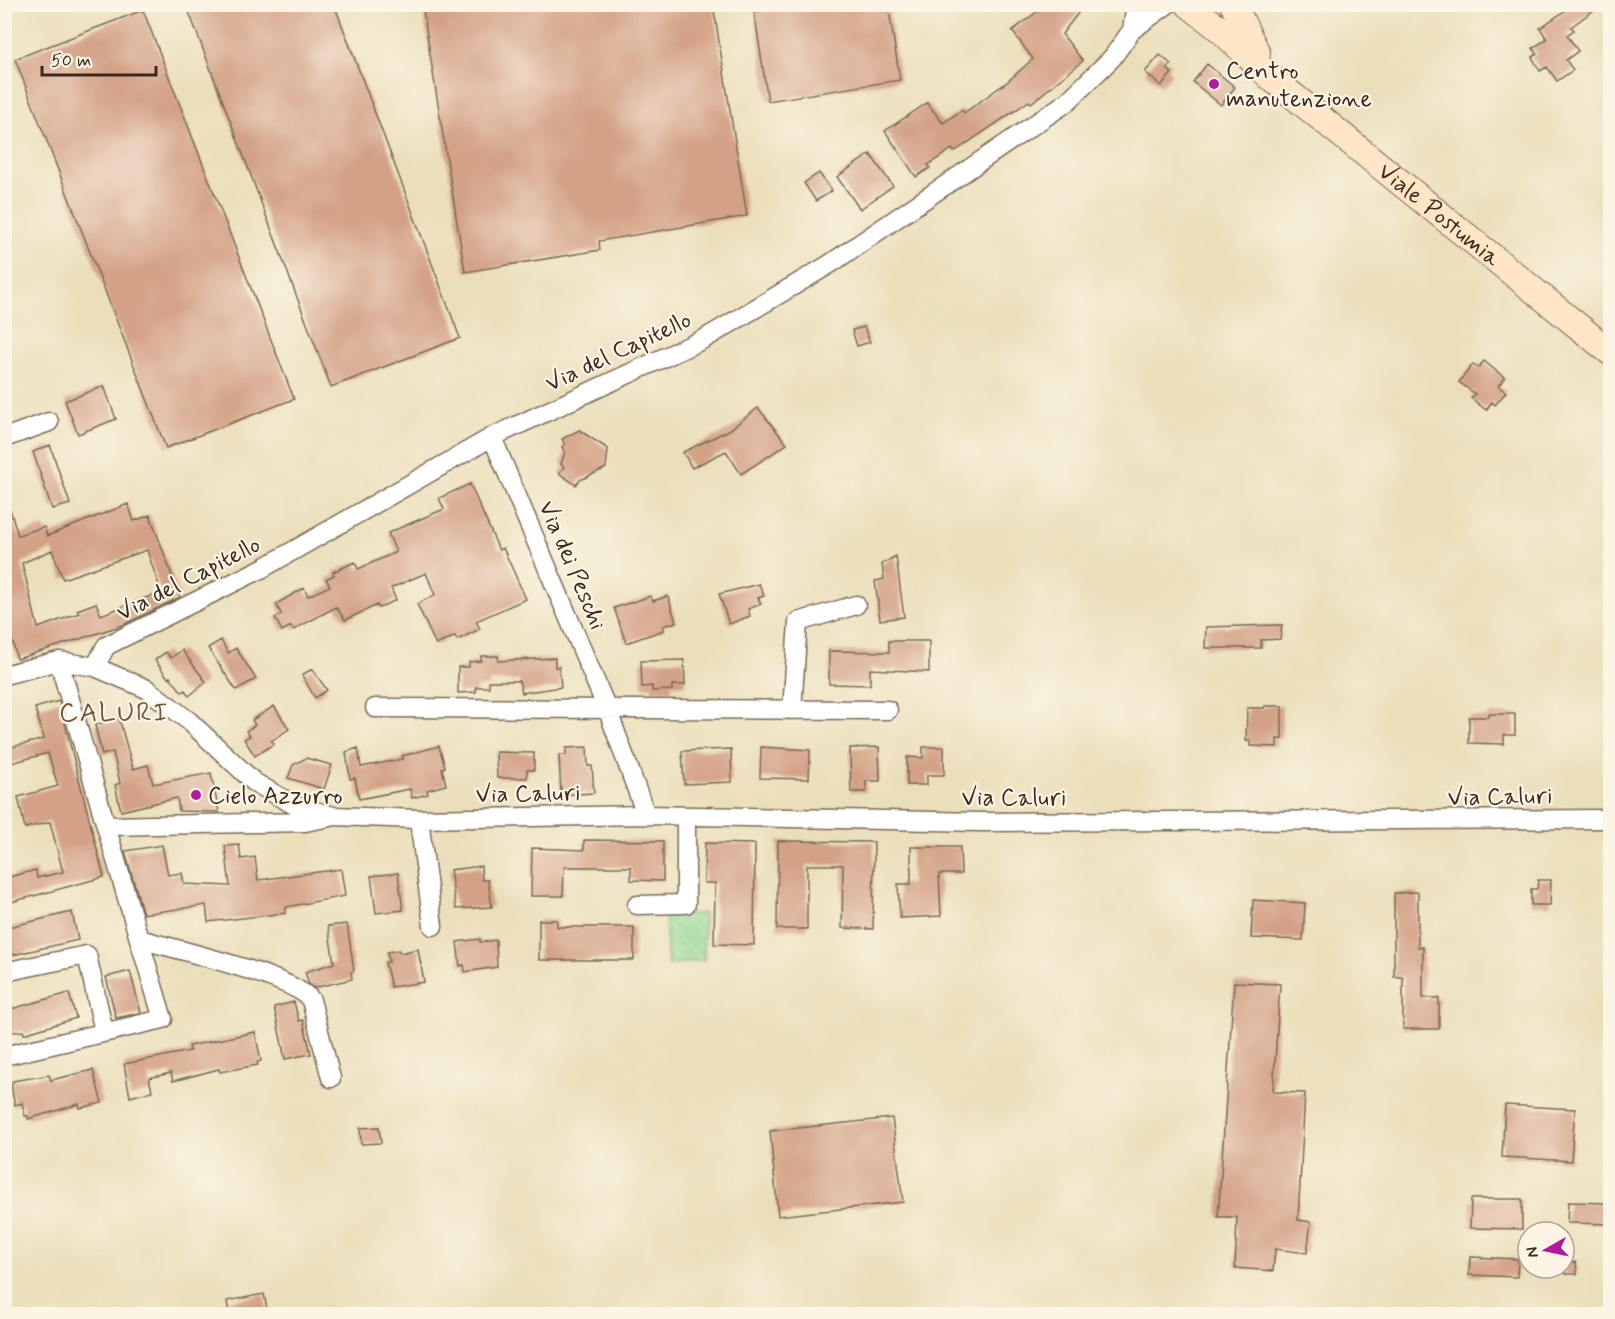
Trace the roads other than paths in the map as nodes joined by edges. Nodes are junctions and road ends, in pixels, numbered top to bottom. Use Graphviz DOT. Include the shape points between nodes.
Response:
graph roads {
  1 [pos="1136,4"];
  2 [pos="1168,4"];
  3 [pos="1188,4"];
  4 [pos="1233,4"];
  5 [pos="1132,30"];
  6 [pos="1270,77"];
  7 [pos="1611,352"];
  8 [pos="49,422"];
  9 [pos="492,437"];
  10 [pos="4,438"];
  11 [pos="856,605"];
  12 [pos="59,661"];
  13 [pos="95,667"];
  14 [pos="6,671"];
  15 [pos="375,708"];
  16 [pos="792,710"];
  17 [pos="888,710"];
  18 [pos="608,711"];
  19 [pos="645,815"];
  20 [pos="333,816"];
  21 [pos="686,816"];
  22 [pos="418,819"];
  23 [pos="1611,819"];
  24 [pos="106,826"];
  25 [pos="637,905"];
  26 [pos="433,926"];
  27 [pos="139,939"];
  28 [pos="4,972"];
  29 [pos="104,1032"];
  30 [pos="4,1056"];
  31 [pos="331,1078"];
  1 -- 5 [label="street, Via del Capitello"];
  2 -- 5 [label="street, Via del Capitello"];
  3 -- 6 [label="main road, Viale Postumia"];
  4 -- 6 [label="main road, Viale Postumia"];
  5 -- 9 [label="street, Via del Capitello" via="1112,58 1067,102 830,264 704,339"];
  6 -- 7 [label="main road, Viale Postumia"];
  8 -- 10 [label="street"];
  9 -- 13 [label="street, Via del Capitello" via="263,568 106,646"];
  9 -- 18 [label="street, Via dei Peschi"];
  11 -- 16 [label="street" via="798,622"];
  12 -- 13 [label="street, Via Caluri"];
  12 -- 14 [label="street, Via Caluri"];
  12 -- 24 [label="street"];
  13 -- 20 [label="street, Via Caluri" via="147,689 189,721 254,782 294,805"];
  15 -- 18 [label="street"];
  16 -- 17 [label="street"];
  16 -- 18 [label="street"];
  18 -- 19 [label="street, Via dei Peschi"];
  19 -- 21 [label="street, Via Caluri"];
  19 -- 22 [label="street, Via Caluri"];
  20 -- 22 [label="street, Via Caluri"];
  20 -- 24 [label="street, Via Caluri" via="305,822"];
  21 -- 23 [label="street, Via Caluri" via="973,822"];
  21 -- 25 [label="street" via="687,904"];
  22 -- 26 [label="street"];
  24 -- 27 [label="street"];
  27 -- 29 [label="street" via="163,1019"];
  27 -- 31 [label="street" via="305,992 311,1000"];
  28 -- 29 [label="street" via="87,956"];
  29 -- 30 [label="street"];
}
